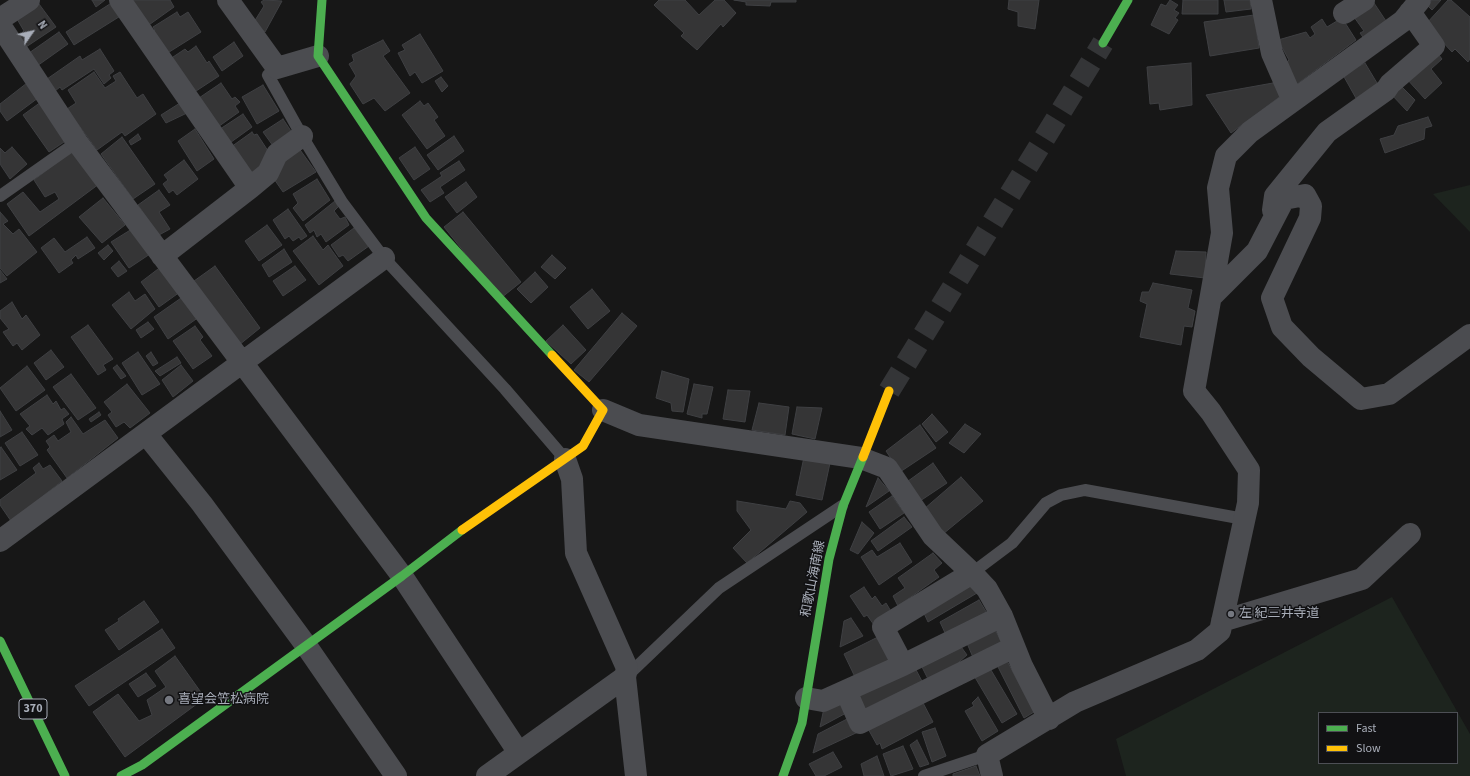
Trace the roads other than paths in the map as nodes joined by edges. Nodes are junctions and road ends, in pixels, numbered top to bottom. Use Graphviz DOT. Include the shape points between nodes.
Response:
graph roads {
  1 [pos="29,0"];
  2 [pos="120,0"];
  3 [pos="228,0"];
  4 [pos="322,0"];
  5 [pos="1128,0"];
  6 [pos="1261,0"];
  7 [pos="1364,0"];
  8 [pos="1415,6"];
  9 [pos="1344,13"];
  10 [pos="0,20"];
  11 [pos="0,25"];
  12 [pos="1103,43"];
  13 [pos="318,56"];
  14 [pos="277,68"];
  15 [pos="1293,101"];
  16 [pos="302,136"];
  17 [pos="77,142"];
  18 [pos="250,188"];
  19 [pos="0,196"];
  20 [pos="1272,224"];
  21 [pos="162,256"];
  22 [pos="384,258"];
  23 [pos="1211,297"];
  24 [pos="1470,335"];
  25 [pos="241,363"];
  26 [pos="889,391"];
  27 [pos="603,410"];
  28 [pos="146,434"];
  29 [pos="861,458"];
  30 [pos="565,459"];
  31 [pos="843,506"];
  32 [pos="1244,519"];
  33 [pos="1410,534"];
  34 [pos="0,541"];
  35 [pos="972,573"];
  36 [pos="402,576"];
  37 [pos="1002,616"];
  38 [pos="1222,621"];
  39 [pos="0,641"];
  40 [pos="305,644"];
  41 [pos="1014,647"];
  42 [pos="903,665"];
  43 [pos="625,678"];
  44 [pos="846,691"];
  45 [pos="806,698"];
  46 [pos="1049,718"];
  47 [pos="519,753"];
  48 [pos="987,755"];
  49 [pos="65,776"];
  50 [pos="121,776"];
  51 [pos="396,776"];
  52 [pos="487,776"];
  53 [pos="636,776"];
  54 [pos="783,776"];
  55 [pos="924,776"];
  56 [pos="992,776"];
  1 -- 10 [label="street"];
  2 -- 18 [label="street"];
  3 -- 14 [label="street"];
  4 -- 13 [label="main road"];
  5 -- 12 [label="main road"];
  6 -- 15 [label="street" via="1272,53"];
  7 -- 9 [label="street"];
  8 -- 15 [label="street" via="1403,21"];
  8 -- 20 [label="street" via="1434,46 1386,90 1327,132 1275,196"];
  11 -- 17 [label="street"];
  13 -- 14 [label="street"];
  13 -- 27 [label="main road" via="426,218"];
  14 -- 16 [label="lane" via="268,75"];
  15 -- 23 [label="street" via="1250,132 1226,156 1218,188 1222,233"];
  16 -- 18 [label="street" via="277,154 268,173"];
  16 -- 22 [label="lane" via="342,202"];
  17 -- 19 [label="lane"];
  17 -- 21 [label="street"];
  18 -- 21 [label="street"];
  20 -- 23 [label="street" via="1257,251"];
  20 -- 24 [label="street" via="1284,199 1305,195 1311,206 1310,218 1272,298 1282,327 1311,357 1361,399 1389,394"];
  21 -- 25 [label="street"];
  22 -- 25 [label="street"];
  22 -- 30 [label="lane" via="505,389"];
  23 -- 32 [label="street" via="1194,391 1211,412 1248,470 1248,503"];
  25 -- 28 [label="street"];
  25 -- 36 [label="street"];
  26 -- 29 [label="main road, 和歌山海南線"];
  27 -- 29 [label="street" via="639,425"];
  27 -- 30 [label="main road" via="583,446"];
  28 -- 34 [label="street"];
  28 -- 40 [label="street" via="202,504"];
  29 -- 31 [label="main road, 和歌山海南線"];
  29 -- 35 [label="street" via="887,468 934,536"];
  30 -- 36 [label="main road" via="483,514"];
  30 -- 43 [label="street" via="572,479 576,553 627,668"];
  31 -- 43 [label="lane" via="719,588"];
  31 -- 45 [label="main road, 和歌山海南線" via="829,559"];
  32 -- 35 [label="lane" via="1085,490 1062,495 1046,503 1012,543"];
  32 -- 38 [label="street"];
  33 -- 38 [label="street" via="1362,579"];
  35 -- 37 [label="street" via="987,589"];
  35 -- 42 [label="street" via="883,627"];
  36 -- 40 [label="main road"];
  36 -- 47 [label="street"];
  37 -- 41 [label="street"];
  37 -- 42 [label="street"];
  38 -- 46 [label="street" via="1220,631 1197,650 1075,702"];
  39 -- 49 [label="main road, 370"];
  40 -- 50 [label="main road" via="142,765"];
  40 -- 51 [label="street"];
  41 -- 44 [label="street" via="860,723"];
  41 -- 46 [label="street"];
  42 -- 44 [label="street"];
  43 -- 47 [label="street"];
  43 -- 53 [label="street"];
  44 -- 45 [label="street" via="823,701"];
  45 -- 54 [label="main road, 和歌山海南線" via="802,722"];
  46 -- 48 [label="street"];
  47 -- 52 [label="street"];
  48 -- 55 [label="lane"];
  48 -- 56 [label="street"];
}
